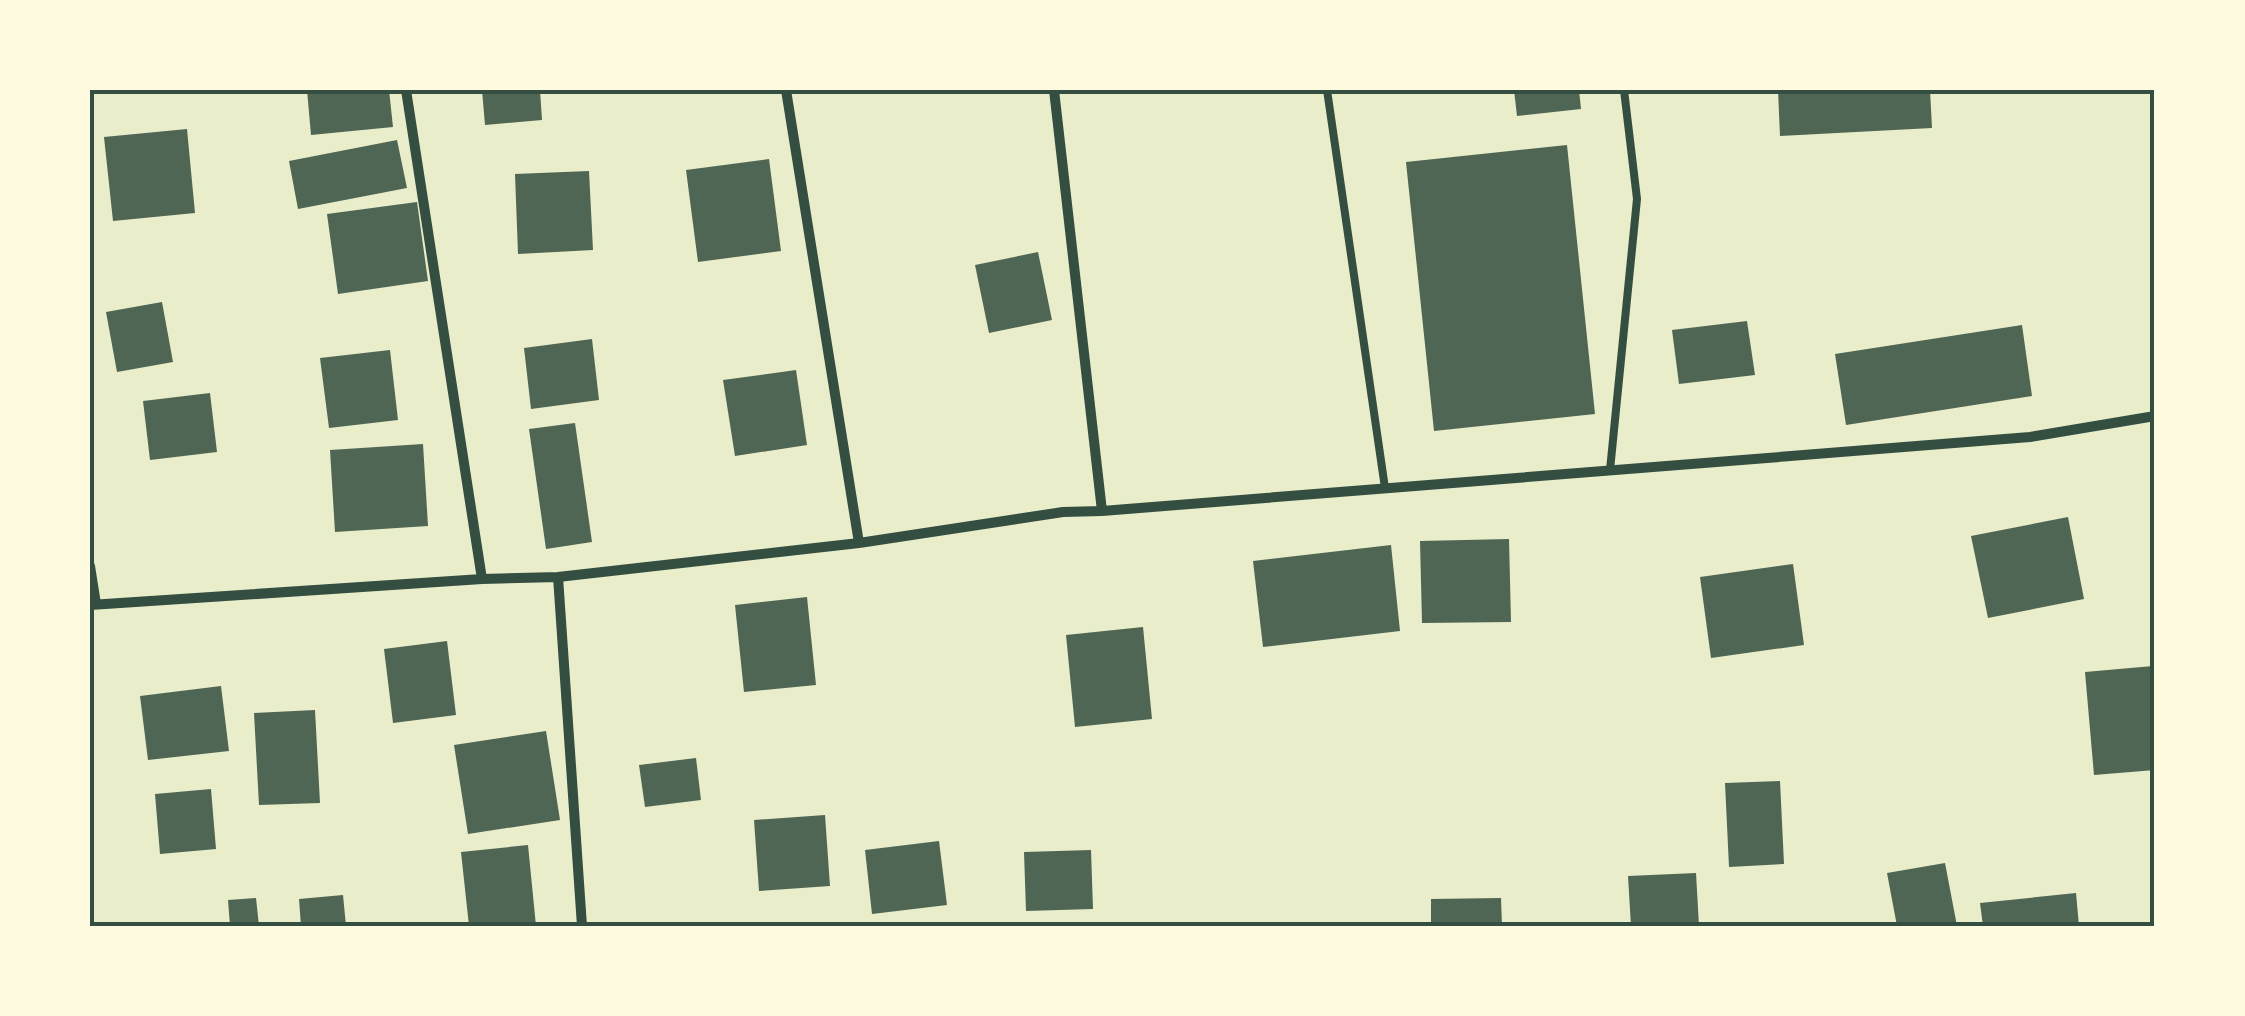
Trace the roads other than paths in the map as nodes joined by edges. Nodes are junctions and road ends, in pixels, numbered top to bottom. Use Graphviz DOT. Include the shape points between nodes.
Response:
graph roads {
  1 [pos="406,90"];
  2 [pos="786,90"];
  3 [pos="1054,90"];
  4 [pos="1328,90"];
  5 [pos="1624,90"];
  6 [pos="2155,416"];
  7 [pos="1610,470"];
  8 [pos="1386,488"];
  9 [pos="1102,511"];
  10 [pos="859,542"];
  11 [pos="90,566"];
  12 [pos="558,577"];
  13 [pos="482,580"];
  14 [pos="93,605"];
  15 [pos="582,926"];
  1 -- 13 [label="street"];
  2 -- 10 [label="street"];
  3 -- 9 [label="street"];
  4 -- 8 [label="lane"];
  5 -- 7 [label="lane" via="1637,198"];
  6 -- 7 [label="street" via="2030,436"];
  7 -- 8 [label="street"];
  8 -- 9 [label="street"];
  9 -- 10 [label="street"];
  10 -- 12 [label="street"];
  11 -- 14 [label="street"];
  12 -- 13 [label="street"];
  12 -- 15 [label="street"];
  13 -- 14 [label="street"];
}
